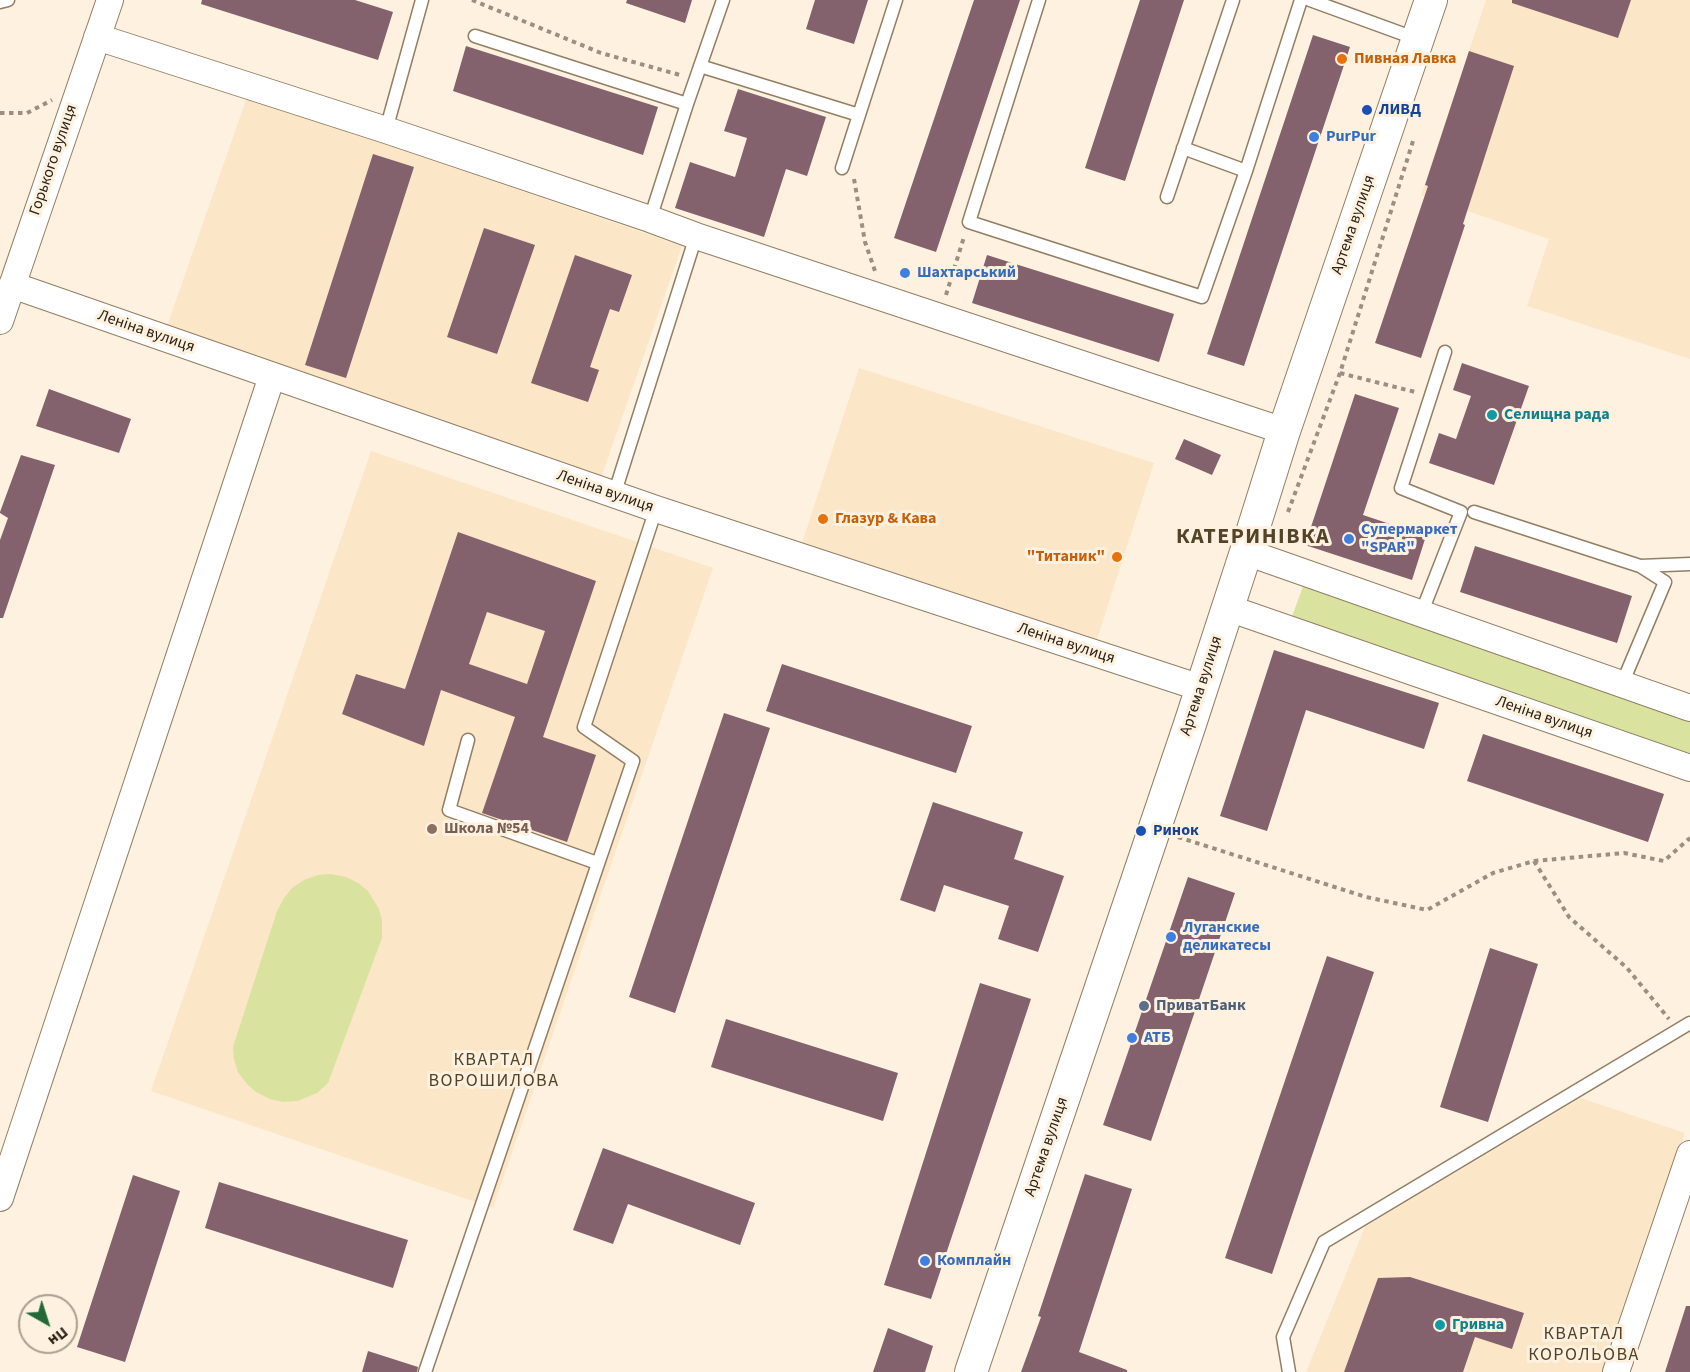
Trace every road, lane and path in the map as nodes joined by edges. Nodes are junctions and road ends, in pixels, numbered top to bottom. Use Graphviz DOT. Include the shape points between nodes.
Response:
graph roads {
  1 [pos="8,0"];
  2 [pos="110,0"];
  3 [pos="422,0"];
  4 [pos="472,0"];
  5 [pos="723,0"];
  6 [pos="896,0"];
  7 [pos="1039,0"];
  8 [pos="1233,0"];
  9 [pos="1301,0"];
  10 [pos="1310,0"];
  11 [pos="1431,0"];
  12 [pos="0,2"];
  13 [pos="475,36"];
  14 [pos="97,37"];
  15 [pos="1418,39"];
  16 [pos="700,66"];
  17 [pos="695,80"];
  18 [pos="58,97"];
  19 [pos="687,104"];
  20 [pos="0,113"];
  21 [pos="859,115"];
  22 [pos="386,130"];
  23 [pos="1415,136"];
  24 [pos="1183,148"];
  25 [pos="848,149"];
  26 [pos="842,168"];
  27 [pos="1246,171"];
  28 [pos="1167,197"];
  29 [pos="650,219"];
  30 [pos="969,222"];
  31 [pos="696,236"];
  32 [pos="12,285"];
  33 [pos="885,297"];
  34 [pos="939,316"];
  35 [pos="0,321"];
  36 [pos="1445,352"];
  37 [pos="1340,373"];
  38 [pos="272,376"];
  39 [pos="1431,396"];
  40 [pos="1284,431"];
  41 [pos="614,495"];
  42 [pos="656,509"];
  43 [pos="1474,512"];
  44 [pos="1287,516"];
  45 [pos="1246,552"];
  46 [pos="1690,564"];
  47 [pos="1640,566"];
  48 [pos="1228,608"];
  49 [pos="1421,614"];
  50 [pos="1622,684"];
  51 [pos="1201,688"];
  52 [pos="1690,708"];
  53 [pos="468,740"];
  54 [pos="1690,768"];
  55 [pos="1154,828"];
  56 [pos="1690,838"];
  57 [pos="1534,861"];
  58 [pos="597,863"];
  59 [pos="1690,1023"];
  60 [pos="1678,1030"];
  61 [pos="1690,1154"];
  62 [pos="0,1198"];
  63 [pos="425,1372"];
  64 [pos="971,1372"];
  65 [pos="1289,1372"];
  66 [pos="1616,1372"];
  1 -- 12 [label="lane"];
  2 -- 14 [label="street, Горького вулиця"];
  3 -- 22 [label="lane"];
  4 -- 17 [label="path" via="601,53"];
  5 -- 16 [label="lane"];
  6 -- 21 [label="lane"];
  7 -- 30 [label="lane"];
  8 -- 24 [label="lane"];
  9 -- 27 [label="lane"];
  10 -- 15 [label="lane"];
  11 -- 15 [label="street, Артема вулиця"];
  13 -- 19 [label="lane"];
  14 -- 22 [label="street"];
  14 -- 32 [label="street, Горького вулиця"];
  15 -- 40 [label="street, Артема вулиця"];
  16 -- 17 [label="lane"];
  16 -- 21 [label="lane"];
  17 -- 19 [label="lane"];
  18 -- 20 [label="path" via="27,113"];
  19 -- 29 [label="lane"];
  21 -- 25 [label="lane"];
  22 -- 29 [label="street"];
  23 -- 37 [label="path"];
  24 -- 27 [label="lane"];
  24 -- 28 [label="lane"];
  25 -- 26 [label="lane"];
  25 -- 33 [label="path" via="865,242"];
  27 -- 30 [label="lane" via="1202,297"];
  29 -- 31 [label="street"];
  30 -- 34 [label="path"];
  31 -- 33 [label="street"];
  31 -- 41 [label="lane"];
  32 -- 35 [label="street, Горького вулиця"];
  32 -- 38 [label="street, Леніна вулиця"];
  33 -- 34 [label="street"];
  34 -- 40 [label="street"];
  36 -- 39 [label="lane"];
  37 -- 39 [label="path"];
  37 -- 44 [label="path"];
  38 -- 41 [label="street, Леніна вулиця"];
  38 -- 62 [label="street"];
  39 -- 49 [label="lane" via="1401,488 1461,512"];
  40 -- 45 [label="street, Артема вулиця"];
  41 -- 42 [label="street, Леніна вулиця"];
  42 -- 51 [label="street, Леніна вулиця"];
  42 -- 58 [label="lane" via="584,727 633,761"];
  43 -- 47 [label="lane"];
  45 -- 48 [label="street, Артема вулиця"];
  45 -- 49 [label="street"];
  46 -- 47 [label="lane"];
  47 -- 50 [label="lane" via="1665,582"];
  48 -- 51 [label="street, Артема вулиця"];
  48 -- 54 [label="street, Леніна вулиця"];
  49 -- 50 [label="street"];
  50 -- 52 [label="street"];
  51 -- 55 [label="street, Артема вулиця"];
  53 -- 58 [label="lane" via="449,810"];
  55 -- 57 [label="path" via="1366,897 1427,910 1493,873"];
  55 -- 64 [label="street, Артема вулиця"];
  56 -- 57 [label="path" via="1664,861 1624,853"];
  57 -- 60 [label="path" via="1569,917 1627,968"];
  58 -- 63 [label="lane"];
  59 -- 60 [label="lane"];
  60 -- 65 [label="lane" via="1324,1242 1283,1337"];
  61 -- 66 [label="street"];
}
